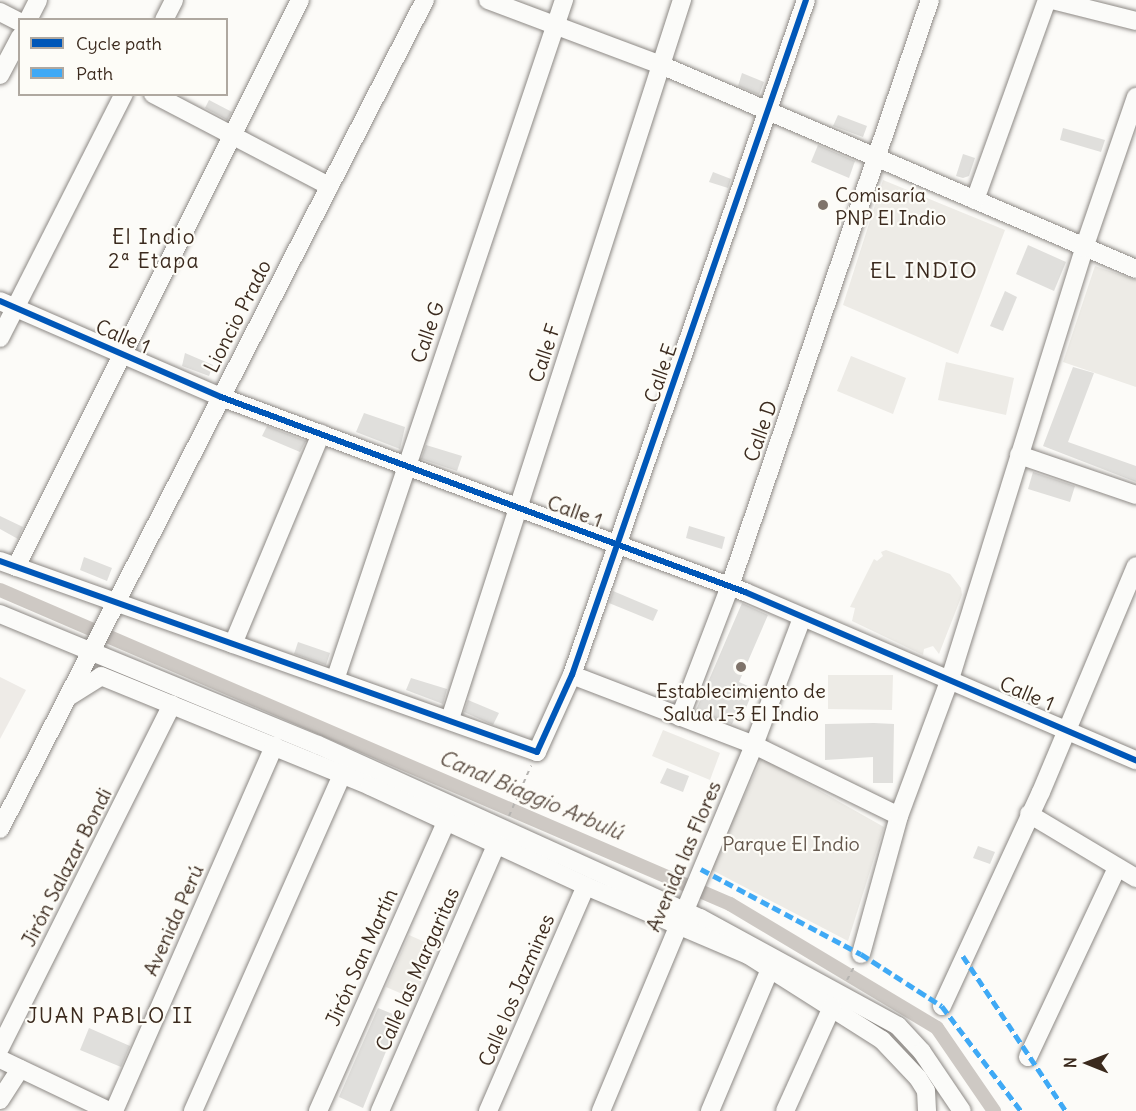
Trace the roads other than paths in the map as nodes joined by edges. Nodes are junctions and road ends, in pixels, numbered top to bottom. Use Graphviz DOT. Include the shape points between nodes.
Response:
graph roads {
  1 [pos="38,0"];
  2 [pos="174,0"];
  3 [pos="300,0"];
  4 [pos="425,0"];
  5 [pos="488,0"];
  6 [pos="564,0"];
  7 [pos="682,0"];
  8 [pos="806,0"];
  9 [pos="930,0"];
  10 [pos="1047,0"];
  11 [pos="1052,0"];
  12 [pos="0,12"];
  13 [pos="29,18"];
  14 [pos="165,18"];
  15 [pos="18,21"];
  16 [pos="1136,21"];
  17 [pos="555,26"];
  18 [pos="18,41"];
  19 [pos="661,65"];
  20 [pos="0,75"];
  21 [pos="123,96"];
  22 [pos="157,96"];
  23 [pos="1136,97"];
  24 [pos="768,110"];
  25 [pos="234,136"];
  26 [pos="878,158"];
  27 [pos="329,186"];
  28 [pos="975,200"];
  29 [pos="1084,248"];
  30 [pos="1136,269"];
  31 [pos="8,304"];
  32 [pos="0,338"];
  33 [pos="124,355"];
  34 [pos="221,397"];
  35 [pos="321,434"];
  36 [pos="1019,455"];
  37 [pos="406,465"];
  38 [pos="1136,495"];
  39 [pos="518,507"];
  40 [pos="619,544"];
  41 [pos="8,564"];
  42 [pos="1136,566"];
  43 [pos="730,586"];
  44 [pos="112,609"];
  45 [pos="0,614"];
  46 [pos="802,618"];
  47 [pos="233,644"];
  48 [pos="94,645"];
  49 [pos="572,675"];
  50 [pos="950,679"];
  51 [pos="335,680"];
  52 [pos="68,697"];
  53 [pos="172,705"];
  54 [pos="680,717"];
  55 [pos="450,719"];
  56 [pos="1068,729"];
  57 [pos="754,746"];
  58 [pos="274,747"];
  59 [pos="1136,760"];
  60 [pos="342,774"];
  61 [pos="1029,814"];
  62 [pos="899,816"];
  63 [pos="446,822"];
  64 [pos="0,829"];
  65 [pos="496,846"];
  66 [pos="1117,868"];
  67 [pos="1136,878"];
  68 [pos="586,886"];
  69 [pos="683,914"];
  70 [pos="860,958"];
  71 [pos="770,969"];
  72 [pos="942,1006"];
  73 [pos="832,1007"];
  74 [pos="0,1048"];
  75 [pos="1028,1057"];
  76 [pos="0,1059"];
  77 [pos="20,1069"];
  78 [pos="0,1100"];
  79 [pos="928,1108"];
  80 [pos="109,1111"];
  81 [pos="114,1111"];
  82 [pos="193,1111"];
  83 [pos="318,1111"];
  84 [pos="380,1111"];
  85 [pos="488,1111"];
  86 [pos="601,1111"];
  87 [pos="710,1111"];
  88 [pos="784,1111"];
  89 [pos="962,1111"];
  1 -- 13 [label="street"];
  2 -- 14 [label="street"];
  3 -- 25 [label="street"];
  4 -- 27 [label="street, Lioncio Prado"];
  5 -- 17 [label="street"];
  6 -- 17 [label="street, Calle G"];
  7 -- 19 [label="street, Calle F"];
  8 -- 24 [label="street, Calle E"];
  9 -- 26 [label="street, Calle D"];
  10 -- 28 [label="street"];
  11 -- 16 [label="street"];
  12 -- 15 [label="street"];
  17 -- 19 [label="street"];
  17 -- 37 [label="street, Calle G"];
  18 -- 20 [label="street"];
  19 -- 24 [label="street"];
  19 -- 39 [label="street, Calle F"];
  21 -- 31 [label="street"];
  22 -- 25 [label="street"];
  23 -- 29 [label="street"];
  24 -- 26 [label="street"];
  24 -- 40 [label="street, Calle E"];
  25 -- 27 [label="street"];
  25 -- 33 [label="street"];
  26 -- 28 [label="street"];
  26 -- 43 [label="street, Calle D"];
  27 -- 34 [label="street, Lioncio Prado"];
  28 -- 29 [label="street"];
  29 -- 30 [label="street"];
  29 -- 36 [label="street"];
  31 -- 32 [label="street"];
  31 -- 33 [label="street, Calle 1"];
  33 -- 34 [label="street, Calle 1"];
  33 -- 41 [label="street"];
  34 -- 35 [label="street, Calle 1"];
  34 -- 44 [label="street, Lioncio Prado"];
  35 -- 37 [label="street, Calle 1"];
  35 -- 47 [label="street"];
  36 -- 38 [label="street"];
  36 -- 50 [label="street"];
  37 -- 39 [label="street, Calle 1"];
  37 -- 51 [label="street, Calle G"];
  39 -- 40 [label="street, Calle 1"];
  39 -- 55 [label="street, Calle F"];
  40 -- 43 [label="street, Calle 1"];
  40 -- 49 [label="street, Calle E"];
  41 -- 44 [label="street"];
  42 -- 56 [label="street"];
  43 -- 46 [label="street, Calle 1"];
  43 -- 54 [label="street, Calle D"];
  44 -- 47 [label="street"];
  44 -- 48 [label="street, Lioncio Prado"];
  45 -- 48 [label="street"];
  46 -- 50 [label="street, Calle 1"];
  46 -- 57 [label="street, Avenida las Flores"];
  47 -- 51 [label="street"];
  48 -- 52 [label="street, Lioncio Prado"];
  48 -- 69 [label="street" via="548,847"];
  49 -- 54 [label="street"];
  49 -- 55 [label="street, Calle E" via="537,752"];
  50 -- 56 [label="street, Calle 1"];
  50 -- 62 [label="street"];
  51 -- 55 [label="street"];
  52 -- 53 [label="street" via="101,676"];
  52 -- 64 [label="street, Lioncio Prado"];
  53 -- 58 [label="street"];
  53 -- 74 [label="street, Jirón Salazar Bondi"];
  54 -- 57 [label="street"];
  56 -- 59 [label="street, Calle 1"];
  56 -- 61 [label="street"];
  57 -- 62 [label="street"];
  57 -- 69 [label="street, Avenida las Flores"];
  58 -- 60 [label="street"];
  58 -- 81 [label="street, Avenida Perú"];
  60 -- 63 [label="street"];
  60 -- 82 [label="street"];
  61 -- 66 [label="street"];
  61 -- 72 [label="street"];
  62 -- 70 [label="street"];
  63 -- 65 [label="street"];
  63 -- 83 [label="street, Jirón San Martín"];
  65 -- 68 [label="street"];
  65 -- 84 [label="street, Calle las Margaritas"];
  66 -- 67 [label="street"];
  66 -- 75 [label="street"];
  68 -- 69 [label="street"];
  68 -- 85 [label="street, Calle los Jazmines"];
  69 -- 71 [label="street"];
  69 -- 86 [label="street, Avenida las Flores"];
  69 -- 89 [label="street" via="700,918 898,1026 922,1052"];
  71 -- 73 [label="street"];
  71 -- 87 [label="street"];
  73 -- 79 [label="street" via="882,1040 918,1078"];
  73 -- 88 [label="street"];
  76 -- 77 [label="street"];
  77 -- 78 [label="street"];
  77 -- 80 [label="street"];
}
